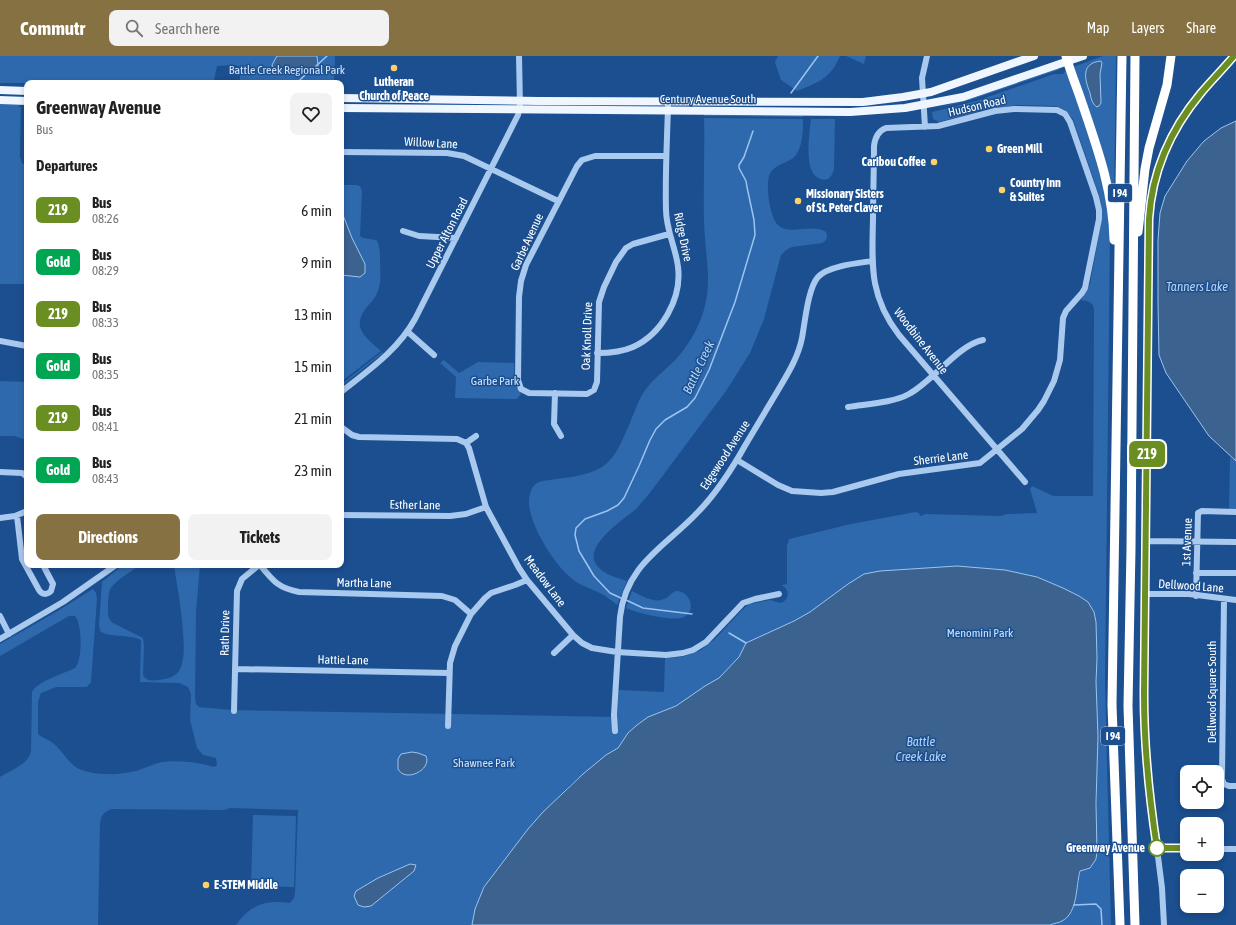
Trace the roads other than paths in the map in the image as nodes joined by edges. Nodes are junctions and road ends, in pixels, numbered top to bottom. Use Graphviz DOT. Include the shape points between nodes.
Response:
graph roads {
  1 [pos="519,56"];
  2 [pos="927,56"];
  3 [pos="1034,56"];
  4 [pos="1083,56"];
  5 [pos="1135,56"];
  6 [pos="1171,56"];
  7 [pos="1234,56"];
  8 [pos="1122,58"];
  9 [pos="1067,59"];
  10 [pos="0,90"];
  11 [pos="24,91"];
  12 [pos="923,94"];
  13 [pos="344,98"];
  14 [pos="0,100"];
  15 [pos="24,100"];
  16 [pos="520,100"];
  17 [pos="669,101"];
  18 [pos="924,105"];
  19 [pos="344,108"];
  20 [pos="519,110"];
  21 [pos="668,111"];
  22 [pos="925,127"];
  23 [pos="344,152"];
  24 [pos="666,156"];
  25 [pos="491,168"];
  26 [pos="558,202"];
  27 [pos="403,231"];
  28 [pos="670,234"];
  29 [pos="456,238"];
  30 [pos="872,261"];
  31 [pos="1078,298"];
  32 [pos="1132,317"];
  33 [pos="1118,325"];
  34 [pos="408,332"];
  35 [pos="983,340"];
  36 [pos="0,341"];
  37 [pos="24,345"];
  38 [pos="597,353"];
  39 [pos="434,355"];
  40 [pos="934,375"];
  41 [pos="344,390"];
  42 [pos="555,393"];
  43 [pos="848,406"];
  44 [pos="344,430"];
  45 [pos="476,436"];
  46 [pos="561,436"];
  47 [pos="466,443"];
  48 [pos="998,450"];
  49 [pos="737,460"];
  50 [pos="0,472"];
  51 [pos="24,474"];
  52 [pos="1025,482"];
  53 [pos="486,507"];
  54 [pos="24,512"];
  55 [pos="1236,512"];
  56 [pos="344,515"];
  57 [pos="17,516"];
  58 [pos="0,518"];
  59 [pos="1146,541"];
  60 [pos="1197,542"];
  61 [pos="1236,542"];
  62 [pos="24,561"];
  63 [pos="28,568"];
  64 [pos="45,568"];
  65 [pos="112,568"];
  66 [pos="256,568"];
  67 [pos="262,568"];
  68 [pos="1196,573"];
  69 [pos="1236,573"];
  70 [pos="527,580"];
  71 [pos="779,594"];
  72 [pos="1145,594"];
  73 [pos="1196,596"];
  74 [pos="1224,599"];
  75 [pos="1236,600"];
  76 [pos="471,614"];
  77 [pos="0,616"];
  78 [pos="9,634"];
  79 [pos="573,635"];
  80 [pos="0,639"];
  81 [pos="617,652"];
  82 [pos="554,653"];
  83 [pos="235,670"];
  84 [pos="449,673"];
  85 [pos="234,711"];
  86 [pos="448,726"];
  87 [pos="615,731"];
  88 [pos="1236,786"];
  89 [pos="1157,848"];
  90 [pos="1180,848"];
  91 [pos="1224,849"];
  92 [pos="1236,849"];
  93 [pos="1120,925"];
  94 [pos="1135,925"];
  95 [pos="1164,925"];
  1 -- 16 [label="street, Upper Afton Road"];
  2 -- 12 [label="street" via="922,78"];
  3 -- 12 [label="main road, Century Avenue South"];
  4 -- 9 [label="main road, Century Avenue South"];
  5 -- 32 [label="highway, I 94"];
  6 -- 32 [label="highway" via="1167,85 1145,169"];
  7 -- 59 [label="street" via="1199,95 1173,134 1160,161 1152,193 1149,235"];
  8 -- 33 [label="highway, I 94"];
  9 -- 18 [label="main road, Century Avenue South" via="962,97"];
  9 -- 33 [label="highway" via="1108,183 1114,233"];
  10 -- 11 [label="main road"];
  12 -- 17 [label="main road, Century Avenue South" via="863,102"];
  12 -- 18 [label="street"];
  13 -- 16 [label="main road, Century Avenue South"];
  14 -- 15 [label="main road"];
  16 -- 17 [label="main road, Century Avenue South"];
  16 -- 20 [label="street, Upper Afton Road"];
  17 -- 21 [label="street, Ridge Drive"];
  18 -- 21 [label="main road, Century Avenue South" via="850,112"];
  18 -- 22 [label="street"];
  19 -- 20 [label="main road, Century Avenue South"];
  20 -- 21 [label="main road, Century Avenue South"];
  20 -- 25 [label="street, Upper Afton Road"];
  21 -- 24 [label="street, Ridge Drive"];
  22 -- 30 [label="street, Woodbine Avenue" via="886,128 875,138"];
  22 -- 31 [label="street, Hudson Road" via="951,124 1001,110 1054,109 1065,114 1070,122 1099,210 1085,288"];
  23 -- 25 [label="street, Willow Lane" via="447,154 464,156"];
  24 -- 26 [label="street, Garbe Avenue" via="589,157 577,166"];
  24 -- 28 [label="street, Ridge Drive" via="666,221"];
  25 -- 26 [label="street, Willow Lane"];
  25 -- 29 [label="street, Upper Afton Road"];
  26 -- 42 [label="street, Garbe Avenue" via="523,274 519,296 518,341 518,380 521,389 524,392"];
  27 -- 29 [label="street" via="419,236"];
  28 -- 38 [label="street, Oak Knoll Drive" via="633,244 626,248 616,262 599,302"];
  28 -- 38 [label="street, Ridge Drive" via="678,274 674,302 664,320 653,333 634,347 617,352"];
  29 -- 34 [label="street, Upper Afton Road"];
  30 -- 40 [label="street, Woodbine Avenue" via="876,289 886,317"];
  30 -- 49 [label="street, Edgewood Avenue" via="827,270 814,282 796,358"];
  31 -- 48 [label="street, Sherrie Lane" via="1063,318 1060,360 1050,391 1032,418"];
  32 -- 94 [label="highway, I 94" via="1128,706"];
  33 -- 93 [label="highway, I 94" via="1112,705"];
  34 -- 39 [label="street"];
  34 -- 41 [label="street, Upper Afton Road" via="384,359"];
  35 -- 40 [label="street" via="969,345"];
  36 -- 37 [label="street"];
  38 -- 42 [label="street, Oak Knoll Drive" via="597,382 594,390 587,394"];
  40 -- 43 [label="street" via="914,391 898,399"];
  40 -- 48 [label="street, Woodbine Avenue"];
  42 -- 46 [label="street" via="554,424"];
  44 -- 47 [label="street" via="359,437 457,439"];
  45 -- 47 [label="street"];
  47 -- 53 [label="street, Meadow Lane"];
  48 -- 49 [label="street, Sherrie Lane" via="984,461 975,464 899,474 821,493 792,491"];
  48 -- 52 [label="street, Woodbine Avenue"];
  49 -- 81 [label="street, Edgewood Avenue" via="698,513 642,564 630,582 622,603"];
  50 -- 51 [label="street"];
  53 -- 56 [label="street, Esther Lane" via="450,516"];
  53 -- 70 [label="street, Meadow Lane"];
  54 -- 57 [label="street"];
  55 -- 60 [label="street, 1st Avenue" via="1199,512"];
  57 -- 58 [label="street"];
  57 -- 62 [label="street"];
  59 -- 60 [label="street"];
  59 -- 72 [label="street"];
  60 -- 61 [label="street"];
  60 -- 68 [label="street, 1st Avenue"];
  63 -- 64 [label="street" via="39,590 46,594 51,591 53,585"];
  65 -- 78 [label="street" via="63,602"];
  66 -- 83 [label="street, Rath Drive" via="242,579 237,591"];
  67 -- 76 [label="street, Martha Lane" via="273,581 287,590 442,596 455,600"];
  68 -- 69 [label="street"];
  68 -- 73 [label="street, 1st Avenue"];
  70 -- 76 [label="street" via="491,594"];
  70 -- 79 [label="street, Meadow Lane"];
  71 -- 81 [label="street, Meadow Lane" via="743,603 706,642 693,650 666,655"];
  72 -- 73 [label="street, Dellwood Lane"];
  72 -- 89 [label="street" via="1145,746"];
  73 -- 74 [label="street, Dellwood Lane"];
  74 -- 75 [label="street, Dellwood Lane"];
  74 -- 88 [label="street, Dellwood Square South" via="1222,779 1224,784"];
  76 -- 84 [label="street" via="452,654"];
  77 -- 78 [label="street"];
  78 -- 80 [label="street"];
  79 -- 81 [label="street, Meadow Lane" via="592,648"];
  79 -- 82 [label="street"];
  81 -- 87 [label="street, Edgewood Avenue"];
  83 -- 84 [label="street, Hattie Lane"];
  83 -- 85 [label="street, Rath Drive"];
  84 -- 86 [label="street"];
  89 -- 90 [label="street"];
  89 -- 95 [label="street"];
  91 -- 92 [label="street"];
}
